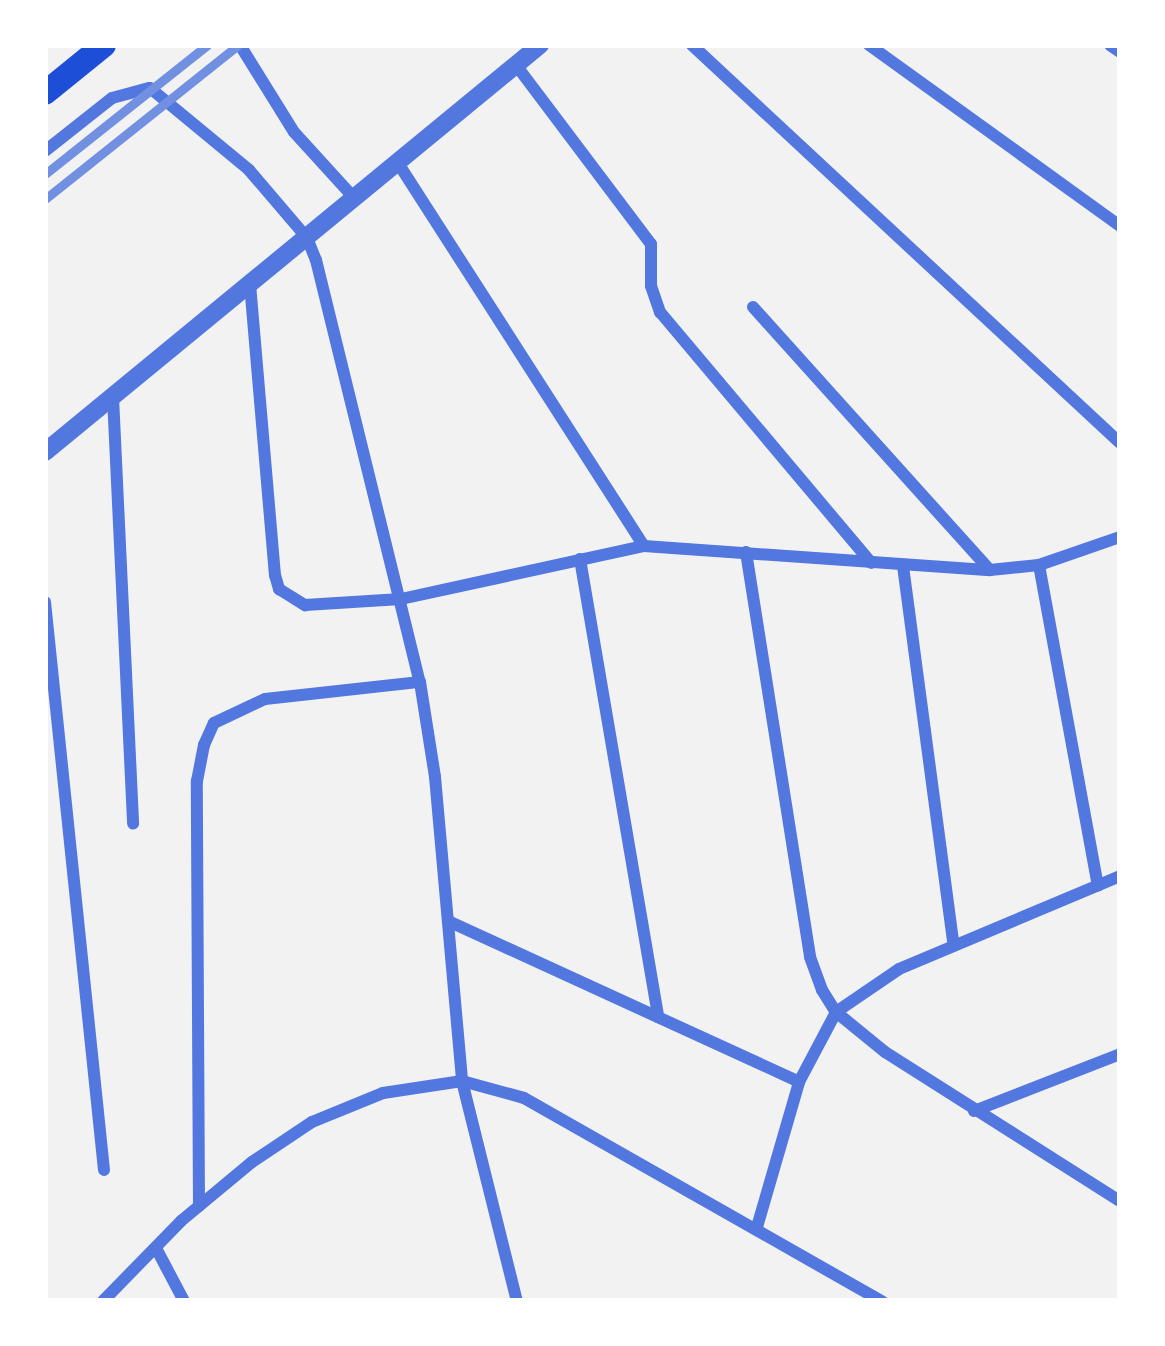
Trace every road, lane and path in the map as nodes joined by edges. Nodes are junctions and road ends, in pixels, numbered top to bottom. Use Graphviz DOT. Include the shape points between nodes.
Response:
graph roads {
  1 [pos="104,45"];
  2 [pos="240,45"];
  3 [pos="540,45"];
  4 [pos="692,45"];
  5 [pos="868,45"];
  6 [pos="1110,45"];
  7 [pos="1120,52"];
  8 [pos="516,65"];
  9 [pos="45,93"];
  10 [pos="45,151"];
  11 [pos="398,163"];
  12 [pos="356,199"];
  13 [pos="1120,226"];
  14 [pos="307,238"];
  15 [pos="250,284"];
  16 [pos="753,307"];
  17 [pos="113,397"];
  18 [pos="1120,443"];
  19 [pos="45,452"];
  20 [pos="1120,537"];
  21 [pos="644,546"];
  22 [pos="746,552"];
  23 [pos="580,559"];
  24 [pos="871,563"];
  25 [pos="1039,565"];
  26 [pos="903,566"];
  27 [pos="990,570"];
  28 [pos="400,599"];
  29 [pos="45,602"];
  30 [pos="420,682"];
  31 [pos="134,824"];
  32 [pos="1120,876"];
  33 [pos="1098,886"];
  34 [pos="448,921"];
  35 [pos="954,946"];
  36 [pos="836,1012"];
  37 [pos="658,1017"];
  38 [pos="1120,1054"];
  39 [pos="462,1081"];
  40 [pos="800,1082"];
  41 [pos="974,1112"];
  42 [pos="104,1170"];
  43 [pos="1120,1201"];
  44 [pos="199,1206"];
  45 [pos="757,1227"];
  46 [pos="156,1248"];
  47 [pos="512,1299"];
  48 [pos="103,1301"];
  49 [pos="184,1301"];
  50 [pos="882,1301"];
  1 -- 9 [label="highway"];
  2 -- 12 [label="street" via="294,132"];
  3 -- 8 [label="street"];
  4 -- 18 [label="street"];
  5 -- 13 [label="street"];
  6 -- 7 [label="street"];
  8 -- 11 [label="street"];
  8 -- 24 [label="street" via="651,244 660,312"];
  10 -- 14 [label="street" via="112,98 150,88 249,170"];
  11 -- 12 [label="street"];
  11 -- 21 [label="street"];
  12 -- 14 [label="street"];
  14 -- 15 [label="street"];
  14 -- 28 [label="street"];
  15 -- 17 [label="street"];
  15 -- 28 [label="street" via="279,590 305,604"];
  16 -- 27 [label="street"];
  17 -- 19 [label="street"];
  17 -- 31 [label="street"];
  20 -- 25 [label="street"];
  21 -- 22 [label="street"];
  21 -- 23 [label="street"];
  22 -- 24 [label="street"];
  22 -- 36 [label="street" via="810,957"];
  23 -- 28 [label="street"];
  23 -- 37 [label="street"];
  24 -- 26 [label="street"];
  25 -- 27 [label="street"];
  25 -- 33 [label="street"];
  26 -- 27 [label="street"];
  26 -- 35 [label="street"];
  28 -- 30 [label="street"];
  29 -- 42 [label="street"];
  30 -- 34 [label="street"];
  30 -- 44 [label="street" via="265,699 214,723 204,745 197,781"];
  32 -- 33 [label="street"];
  33 -- 35 [label="street"];
  34 -- 37 [label="street"];
  34 -- 39 [label="street"];
  35 -- 36 [label="street" via="898,969"];
  36 -- 40 [label="street"];
  36 -- 41 [label="street"];
  37 -- 40 [label="street"];
  38 -- 41 [label="street"];
  39 -- 44 [label="street" via="383,1094 312,1122"];
  39 -- 45 [label="street" via="524,1098"];
  39 -- 47 [label="street"];
  40 -- 45 [label="street"];
  41 -- 43 [label="street"];
  44 -- 46 [label="street"];
  45 -- 50 [label="street"];
  46 -- 48 [label="street"];
  46 -- 49 [label="street"];
}
